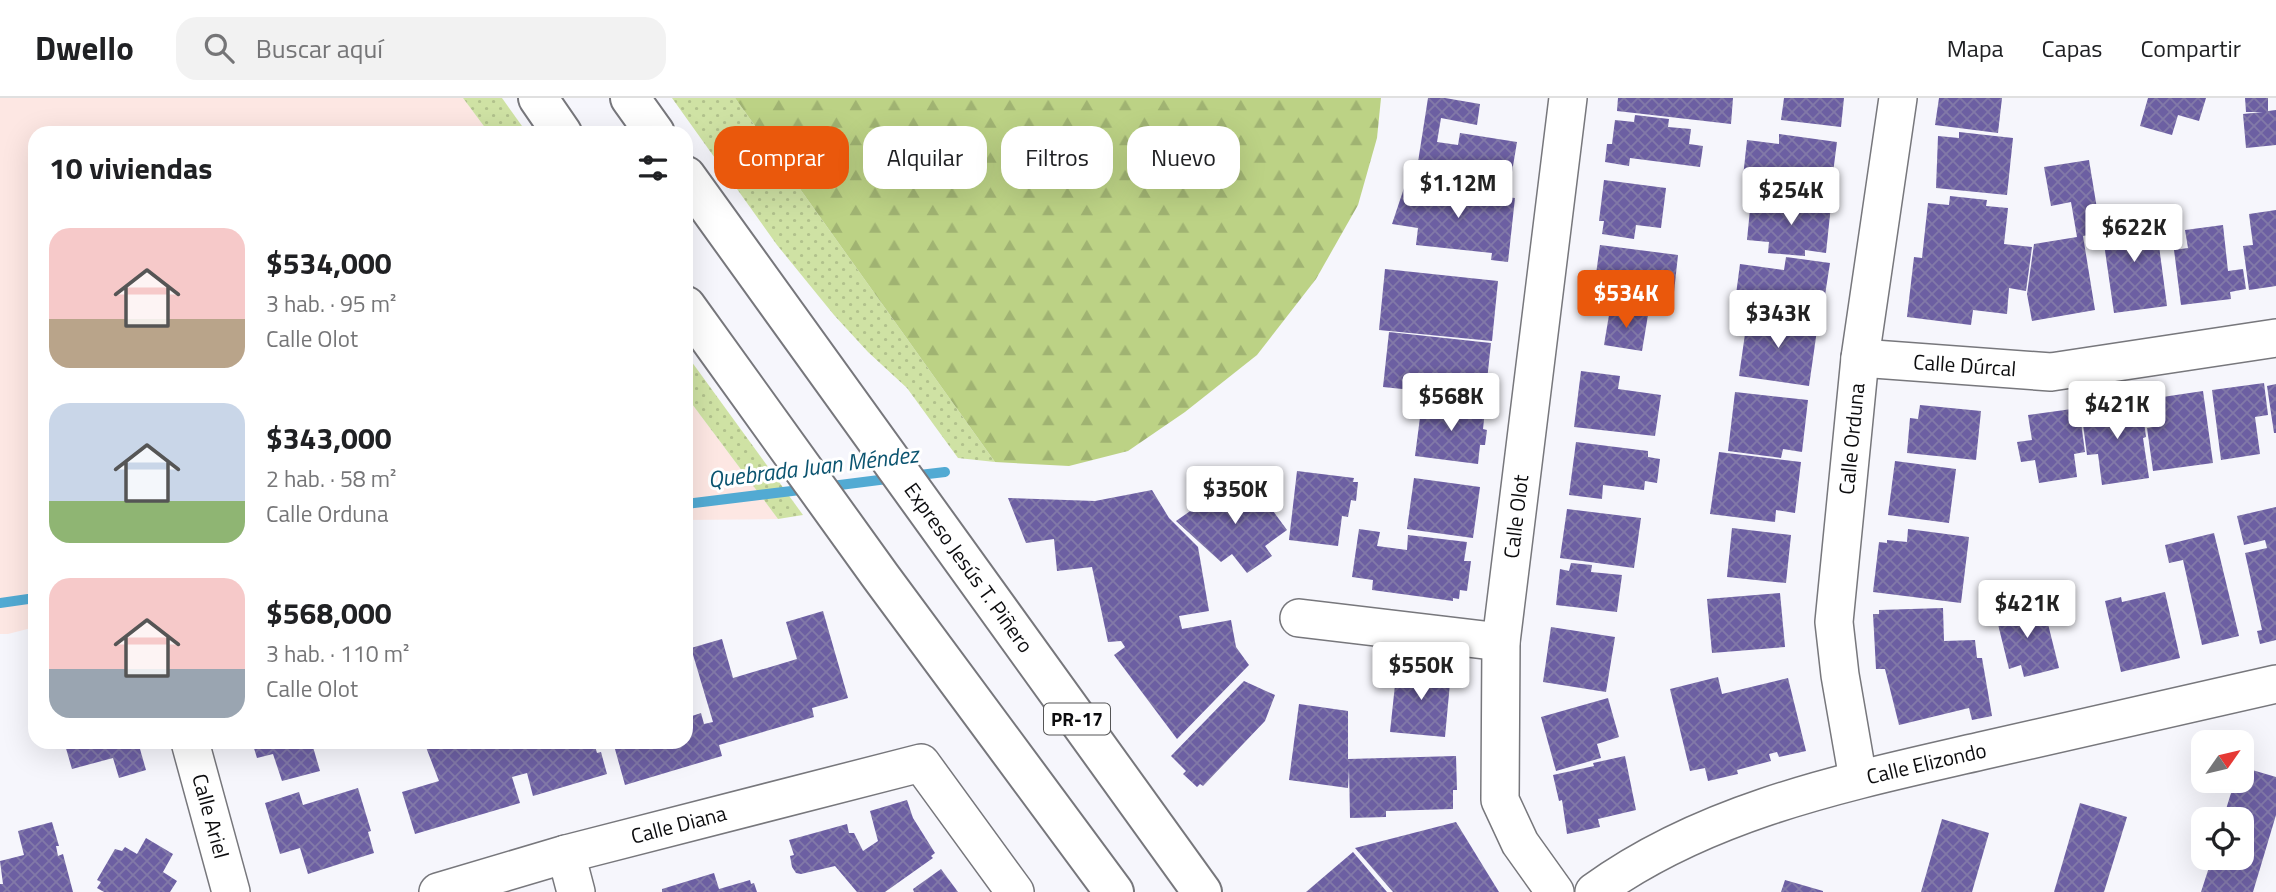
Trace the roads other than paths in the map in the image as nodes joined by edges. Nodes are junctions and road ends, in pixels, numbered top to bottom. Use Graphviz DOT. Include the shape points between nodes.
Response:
graph roads {
  1 [pos="538,98"];
  2 [pos="630,98"];
  3 [pos="1569,98"];
  4 [pos="1898,98"];
  5 [pos="557,126"];
  6 [pos="650,126"];
  7 [pos="693,186"];
  8 [pos="693,316"];
  9 [pos="2276,338"];
  10 [pos="1860,358"];
  11 [pos="1299,618"];
  12 [pos="1501,642"];
  13 [pos="2276,684"];
  14 [pos="192,749"];
  15 [pos="1858,779"];
  16 [pos="566,854"];
  17 [pos="231,892"];
  18 [pos="438,892"];
  19 [pos="576,892"];
  20 [pos="1015,892"];
  21 [pos="1114,892"];
  22 [pos="1202,892"];
  23 [pos="1555,892"];
  24 [pos="1594,892"];
  1 -- 5 [label="highway"];
  2 -- 6 [label="highway"];
  3 -- 12 [label="street, Calle Olot"];
  4 -- 10 [label="street, Calle Orduna"];
  7 -- 22 [label="highway, Expreso Jesús T. Piñero / PR-17"];
  8 -- 21 [label="highway"];
  9 -- 10 [label="street, Calle Dúrcal" via="2050,372"];
  10 -- 15 [label="street, Calle Orduna" via="1834,622"];
  11 -- 12 [label="street"];
  12 -- 23 [label="street, Calle Olot" via="1500,800 1520,843"];
  13 -- 15 [label="street, Calle Elizondo"];
  14 -- 17 [label="street, Calle Ariel"];
  15 -- 24 [label="street, Calle Elizondo" via="1758,809 1682,840"];
  16 -- 18 [label="street, Calle Diana"];
  16 -- 19 [label="street"];
  16 -- 20 [label="street, Calle Diana" via="921,763"];
}
